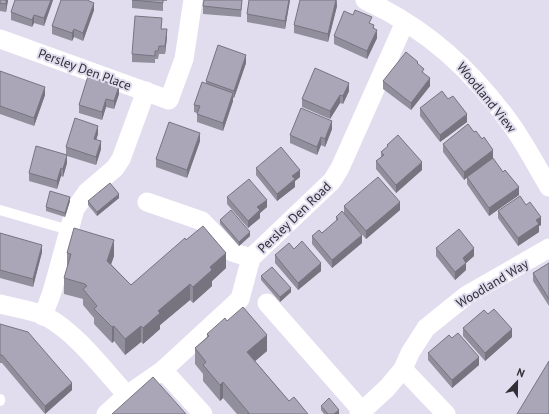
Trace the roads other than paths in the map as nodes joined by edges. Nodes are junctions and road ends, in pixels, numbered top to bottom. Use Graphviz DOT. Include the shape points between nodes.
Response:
graph roads {
  1 [pos="193,0"];
  2 [pos="365,0"];
  3 [pos="405,22"];
  4 [pos="0,38"];
  5 [pos="146,91"];
  6 [pos="549,187"];
  7 [pos="147,202"];
  8 [pos="0,210"];
  9 [pos="69,230"];
  10 [pos="549,248"];
  11 [pos="251,258"];
  12 [pos="266,303"];
  13 [pos="0,304"];
  14 [pos="43,316"];
  15 [pos="403,369"];
  16 [pos="163,370"];
  17 [pos="127,395"];
  18 [pos="361,412"];
  19 [pos="106,414"];
  20 [pos="203,414"];
  21 [pos="446,414"];
  1 -- 5 [label="street, Persley Den Place" via="184,59 169,100"];
  2 -- 3 [label="street, Woodland View"];
  3 -- 6 [label="street, Woodland View" via="424,33 462,64 513,127"];
  3 -- 11 [label="street, Persley Den Road" via="336,174 323,190"];
  4 -- 5 [label="street, Persley Den Place"];
  5 -- 9 [label="street" via="121,159 115,168 80,199"];
  7 -- 11 [label="street" via="202,221 232,252"];
  8 -- 9 [label="lane"];
  9 -- 14 [label="street"];
  10 -- 15 [label="street, Woodland Way" via="467,295 426,328"];
  11 -- 16 [label="street, Persley Den Road" via="240,299"];
  12 -- 18 [label="street, Woodland Way"];
  13 -- 14 [label="street"];
  14 -- 17 [label="street" via="68,332"];
  15 -- 18 [label="street, Woodland Way"];
  15 -- 21 [label="street"];
  16 -- 17 [label="street, Persley Den Road"];
  16 -- 20 [label="street"];
  17 -- 19 [label="street, Persley Den Road"];
}
